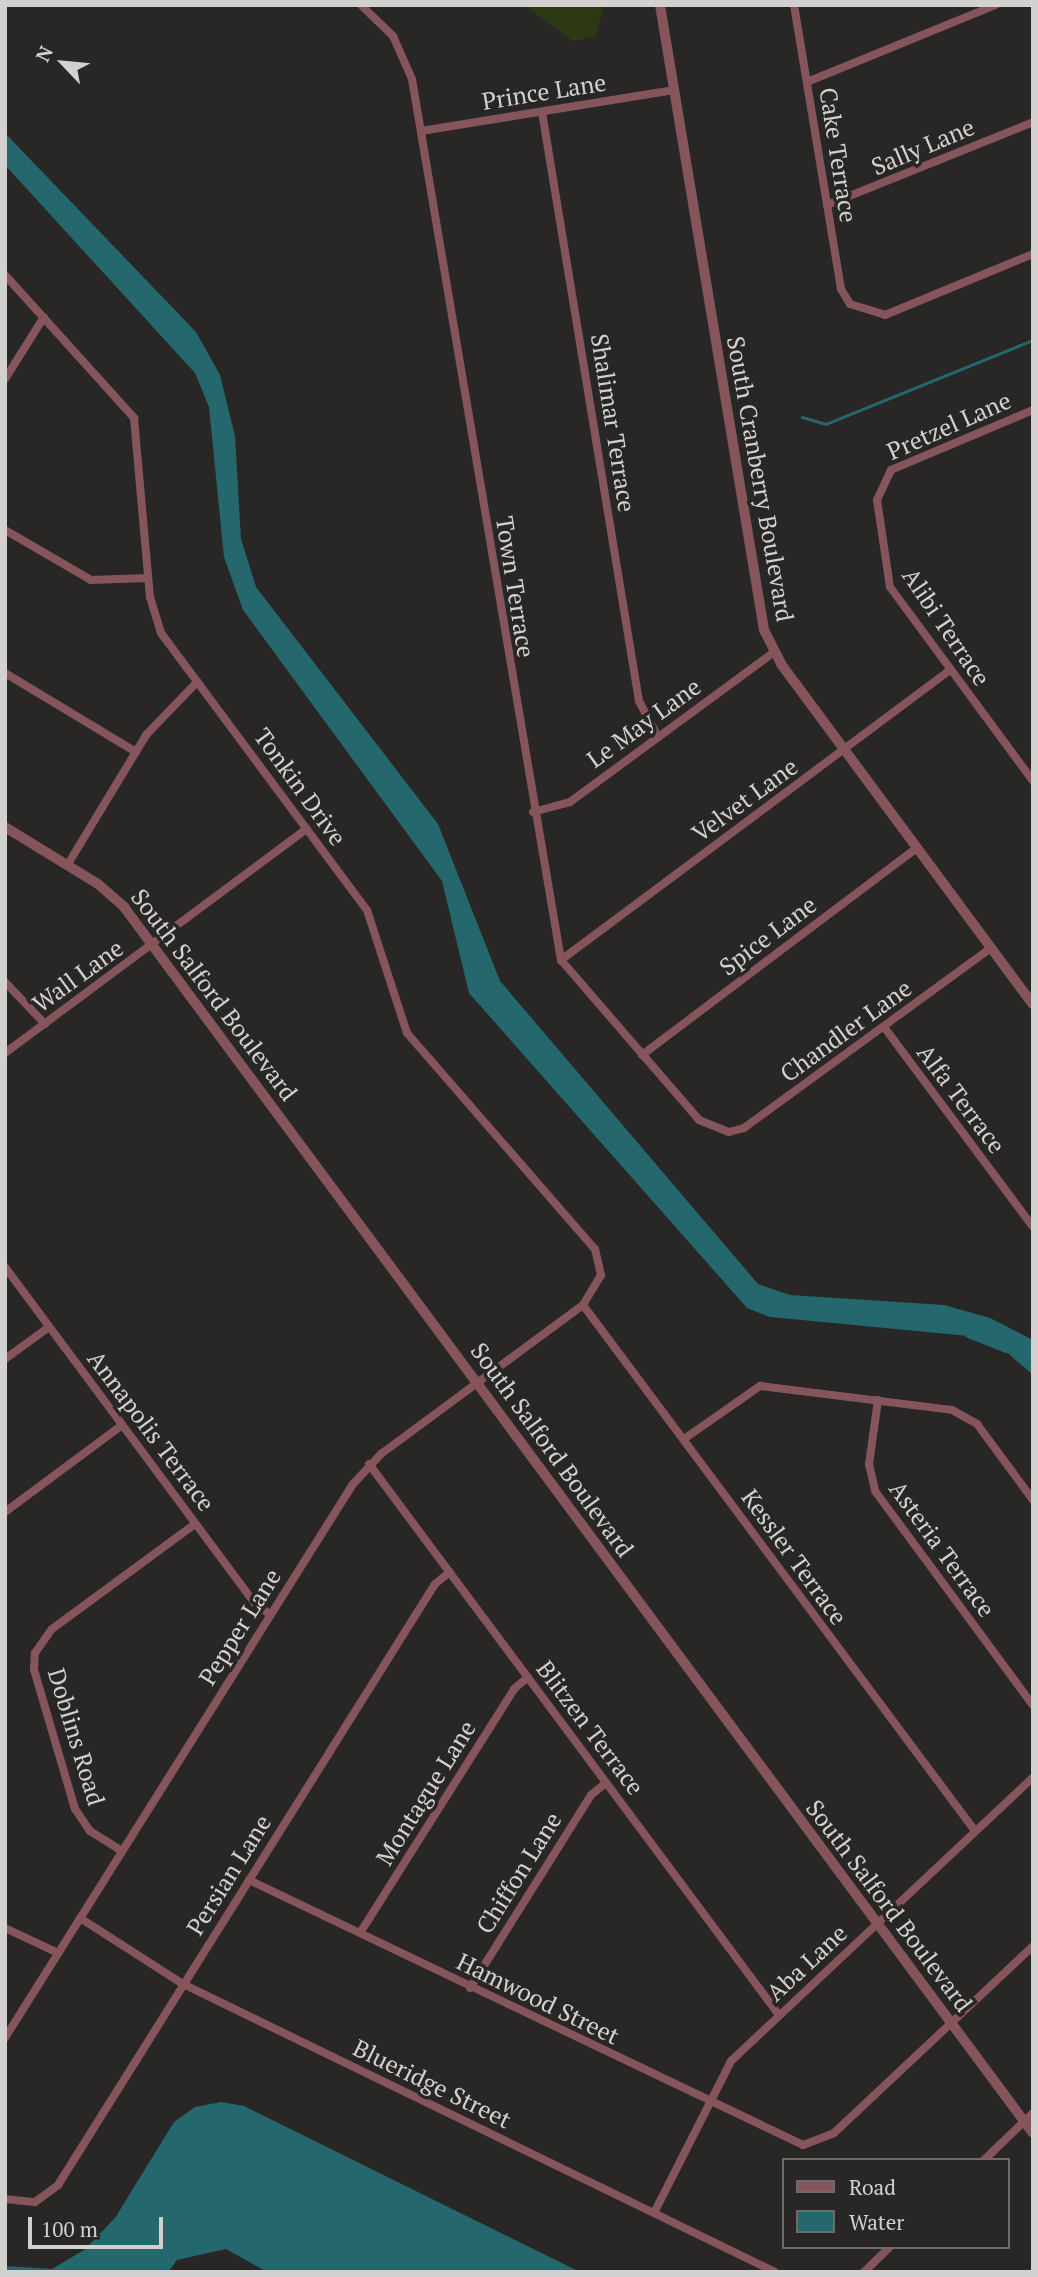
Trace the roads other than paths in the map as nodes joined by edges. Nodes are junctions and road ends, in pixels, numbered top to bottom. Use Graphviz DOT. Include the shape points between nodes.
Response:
graph roads {
  1 [pos="361,5"];
  2 [pos="379,5"];
  3 [pos="660,5"];
  4 [pos="794,5"];
  5 [pos="996,5"];
  6 [pos="373,14"];
  7 [pos="807,82"];
  8 [pos="673,90"];
  9 [pos="542,112"];
  10 [pos="1033,122"];
  11 [pos="421,131"];
  12 [pos="827,205"];
  13 [pos="1033,254"];
  14 [pos="5,275"];
  15 [pos="44,317"];
  16 [pos="5,379"];
  17 [pos="1033,410"];
  18 [pos="883,479"];
  19 [pos="5,530"];
  20 [pos="148,578"];
  21 [pos="773,653"];
  22 [pos="950,670"];
  23 [pos="5,673"];
  24 [pos="197,681"];
  25 [pos="658,736"];
  26 [pos="845,751"];
  27 [pos="136,752"];
  28 [pos="1029,768"];
  29 [pos="1033,781"];
  30 [pos="533,813"];
  31 [pos="5,827"];
  32 [pos="307,829"];
  33 [pos="917,848"];
  34 [pos="68,864"];
  35 [pos="152,946"];
  36 [pos="991,948"];
  37 [pos="561,960"];
  38 [pos="5,982"];
  39 [pos="1033,1004"];
  40 [pos="45,1024"];
  41 [pos="884,1027"];
  42 [pos="5,1053"];
  43 [pos="642,1055"];
  44 [pos="718,1131"];
  45 [pos="1033,1227"];
  46 [pos="5,1267"];
  47 [pos="583,1305"];
  48 [pos="49,1327"];
  49 [pos="5,1359"];
  50 [pos="477,1383"];
  51 [pos="878,1400"];
  52 [pos="122,1425"];
  53 [pos="684,1439"];
  54 [pos="369,1464"];
  55 [pos="1033,1500"];
  56 [pos="5,1512"];
  57 [pos="195,1524"];
  58 [pos="450,1572"];
  59 [pos="270,1614"];
  60 [pos="528,1677"];
  61 [pos="1033,1705"];
  62 [pos="1033,1777"];
  63 [pos="606,1783"];
  64 [pos="975,1831"];
  65 [pos="122,1851"];
  66 [pos="249,1880"];
  67 [pos="80,1918"];
  68 [pos="876,1925"];
  69 [pos="5,1928"];
  70 [pos="360,1933"];
  71 [pos="1033,1946"];
  72 [pos="58,1953"];
  73 [pos="184,1984"];
  74 [pos="470,1988"];
  75 [pos="779,2015"];
  76 [pos="950,2024"];
  77 [pos="5,2038"];
  78 [pos="707,2103"];
  79 [pos="1028,2118"];
  80 [pos="1033,2133"];
  81 [pos="986,2158"];
  82 [pos="5,2199"];
  83 [pos="654,2213"];
  84 [pos="888,2249"];
  85 [pos="775,2272"];
  86 [pos="864,2272"];
  1 -- 6 [label="street, Town Terrace"];
  2 -- 6 [label="street"];
  3 -- 8 [label="street, South Cranberry Boulevard"];
  4 -- 7 [label="street, Cake Terrace"];
  5 -- 7 [label="street"];
  6 -- 11 [label="street, Town Terrace" via="406,58"];
  7 -- 12 [label="street, Cake Terrace"];
  8 -- 9 [label="street, Prince Lane"];
  8 -- 21 [label="street, South Cranberry Boulevard" via="757,603"];
  9 -- 11 [label="street, Prince Lane"];
  9 -- 25 [label="street, Shalimar Terrace" via="639,701"];
  10 -- 12 [label="street, Sally Lane"];
  11 -- 30 [label="street, Town Terrace"];
  12 -- 13 [label="street, Cake Terrace" via="841,289 854,307 885,315"];
  14 -- 15 [label="street, Tonkin Drive"];
  15 -- 16 [label="street"];
  15 -- 20 [label="street, Tonkin Drive" via="134,418"];
  17 -- 18 [label="street, Pretzel Lane"];
  18 -- 22 [label="street, Alibi Terrace" via="877,500 890,587"];
  19 -- 20 [label="street" via="91,580"];
  20 -- 24 [label="street, Tonkin Drive" via="156,624"];
  21 -- 25 [label="street, Le May Lane"];
  21 -- 26 [label="street, South Cranberry Boulevard"];
  22 -- 26 [label="street, Velvet Lane"];
  22 -- 28 [label="street, Alibi Terrace"];
  23 -- 27 [label="street"];
  24 -- 27 [label="street" via="162,714"];
  24 -- 32 [label="street, Tonkin Drive"];
  25 -- 30 [label="street, Le May Lane" via="570,802"];
  26 -- 33 [label="street, South Cranberry Boulevard"];
  26 -- 37 [label="street, Velvet Lane"];
  27 -- 34 [label="street"];
  28 -- 29 [label="street, Alibi Terrace"];
  30 -- 37 [label="street, Town Terrace"];
  31 -- 34 [label="street, South Salford Boulevard"];
  32 -- 35 [label="street, Wall Lane"];
  32 -- 47 [label="street, Tonkin Drive" via="371,917 407,1033 595,1249 601,1275"];
  33 -- 36 [label="street, South Cranberry Boulevard"];
  33 -- 43 [label="street, Spice Lane"];
  34 -- 35 [label="street, South Salford Boulevard" via="114,895"];
  35 -- 40 [label="street, Wall Lane"];
  35 -- 50 [label="street, South Salford Boulevard"];
  36 -- 39 [label="street, South Cranberry Boulevard"];
  36 -- 41 [label="street, Chandler Lane"];
  37 -- 43 [label="street, Town Terrace"];
  38 -- 40 [label="street"];
  40 -- 42 [label="street, Wall Lane"];
  41 -- 44 [label="street, Chandler Lane" via="744,1129"];
  41 -- 45 [label="street, Alfa Terrace"];
  43 -- 44 [label="street, Town Terrace" via="699,1120"];
  46 -- 48 [label="street, Annapolis Terrace"];
  47 -- 50 [label="street, Pepper Lane"];
  47 -- 53 [label="street, Kessler Terrace"];
  48 -- 49 [label="street"];
  48 -- 52 [label="street, Annapolis Terrace"];
  50 -- 54 [label="street, Pepper Lane"];
  50 -- 68 [label="street, South Salford Boulevard"];
  51 -- 53 [label="street" via="760,1386"];
  51 -- 55 [label="street" via="969,1418"];
  51 -- 61 [label="street, Asteria Terrace" via="869,1464 875,1492"];
  52 -- 56 [label="street"];
  52 -- 57 [label="street, Annapolis Terrace"];
  53 -- 64 [label="street, Kessler Terrace"];
  54 -- 58 [label="street, Blitzen Terrace"];
  54 -- 59 [label="street, Pepper Lane"];
  57 -- 59 [label="street, Annapolis Terrace" via="255,1604"];
  57 -- 65 [label="street, Doblins Road" via="52,1629 36,1653 34,1670 75,1809 90,1831"];
  58 -- 60 [label="street, Blitzen Terrace"];
  58 -- 66 [label="street, Persian Lane" via="435,1584"];
  59 -- 65 [label="street, Pepper Lane"];
  60 -- 63 [label="street, Blitzen Terrace"];
  60 -- 70 [label="street, Montague Lane" via="514,1689"];
  62 -- 64 [label="street, Aba Lane"];
  63 -- 74 [label="street, Chiffon Lane" via="591,1795"];
  63 -- 75 [label="street, Blitzen Terrace"];
  64 -- 68 [label="street, Aba Lane"];
  65 -- 67 [label="street, Pepper Lane"];
  66 -- 70 [label="street, Hamwood Street"];
  66 -- 73 [label="street, Persian Lane"];
  67 -- 72 [label="street, Pepper Lane"];
  67 -- 73 [label="street, Blueridge Street"];
  68 -- 75 [label="street, Aba Lane"];
  68 -- 76 [label="street, South Salford Boulevard"];
  69 -- 72 [label="street"];
  70 -- 74 [label="street, Hamwood Street"];
  71 -- 76 [label="street"];
  72 -- 77 [label="street, Pepper Lane"];
  73 -- 82 [label="street, Persian Lane" via="58,2185 42,2199"];
  73 -- 83 [label="street, Blueridge Street"];
  74 -- 78 [label="street, Hamwood Street"];
  75 -- 78 [label="street, Aba Lane" via="732,2061"];
  76 -- 78 [label="street, Hamwood Street" via="834,2133 811,2144 787,2143"];
  76 -- 79 [label="street, South Salford Boulevard"];
  78 -- 83 [label="street, Aba Lane"];
  79 -- 80 [label="street, South Salford Boulevard"];
  79 -- 81 [label="street"];
  83 -- 85 [label="street, Blueridge Street"];
  84 -- 86 [label="street"];
}
